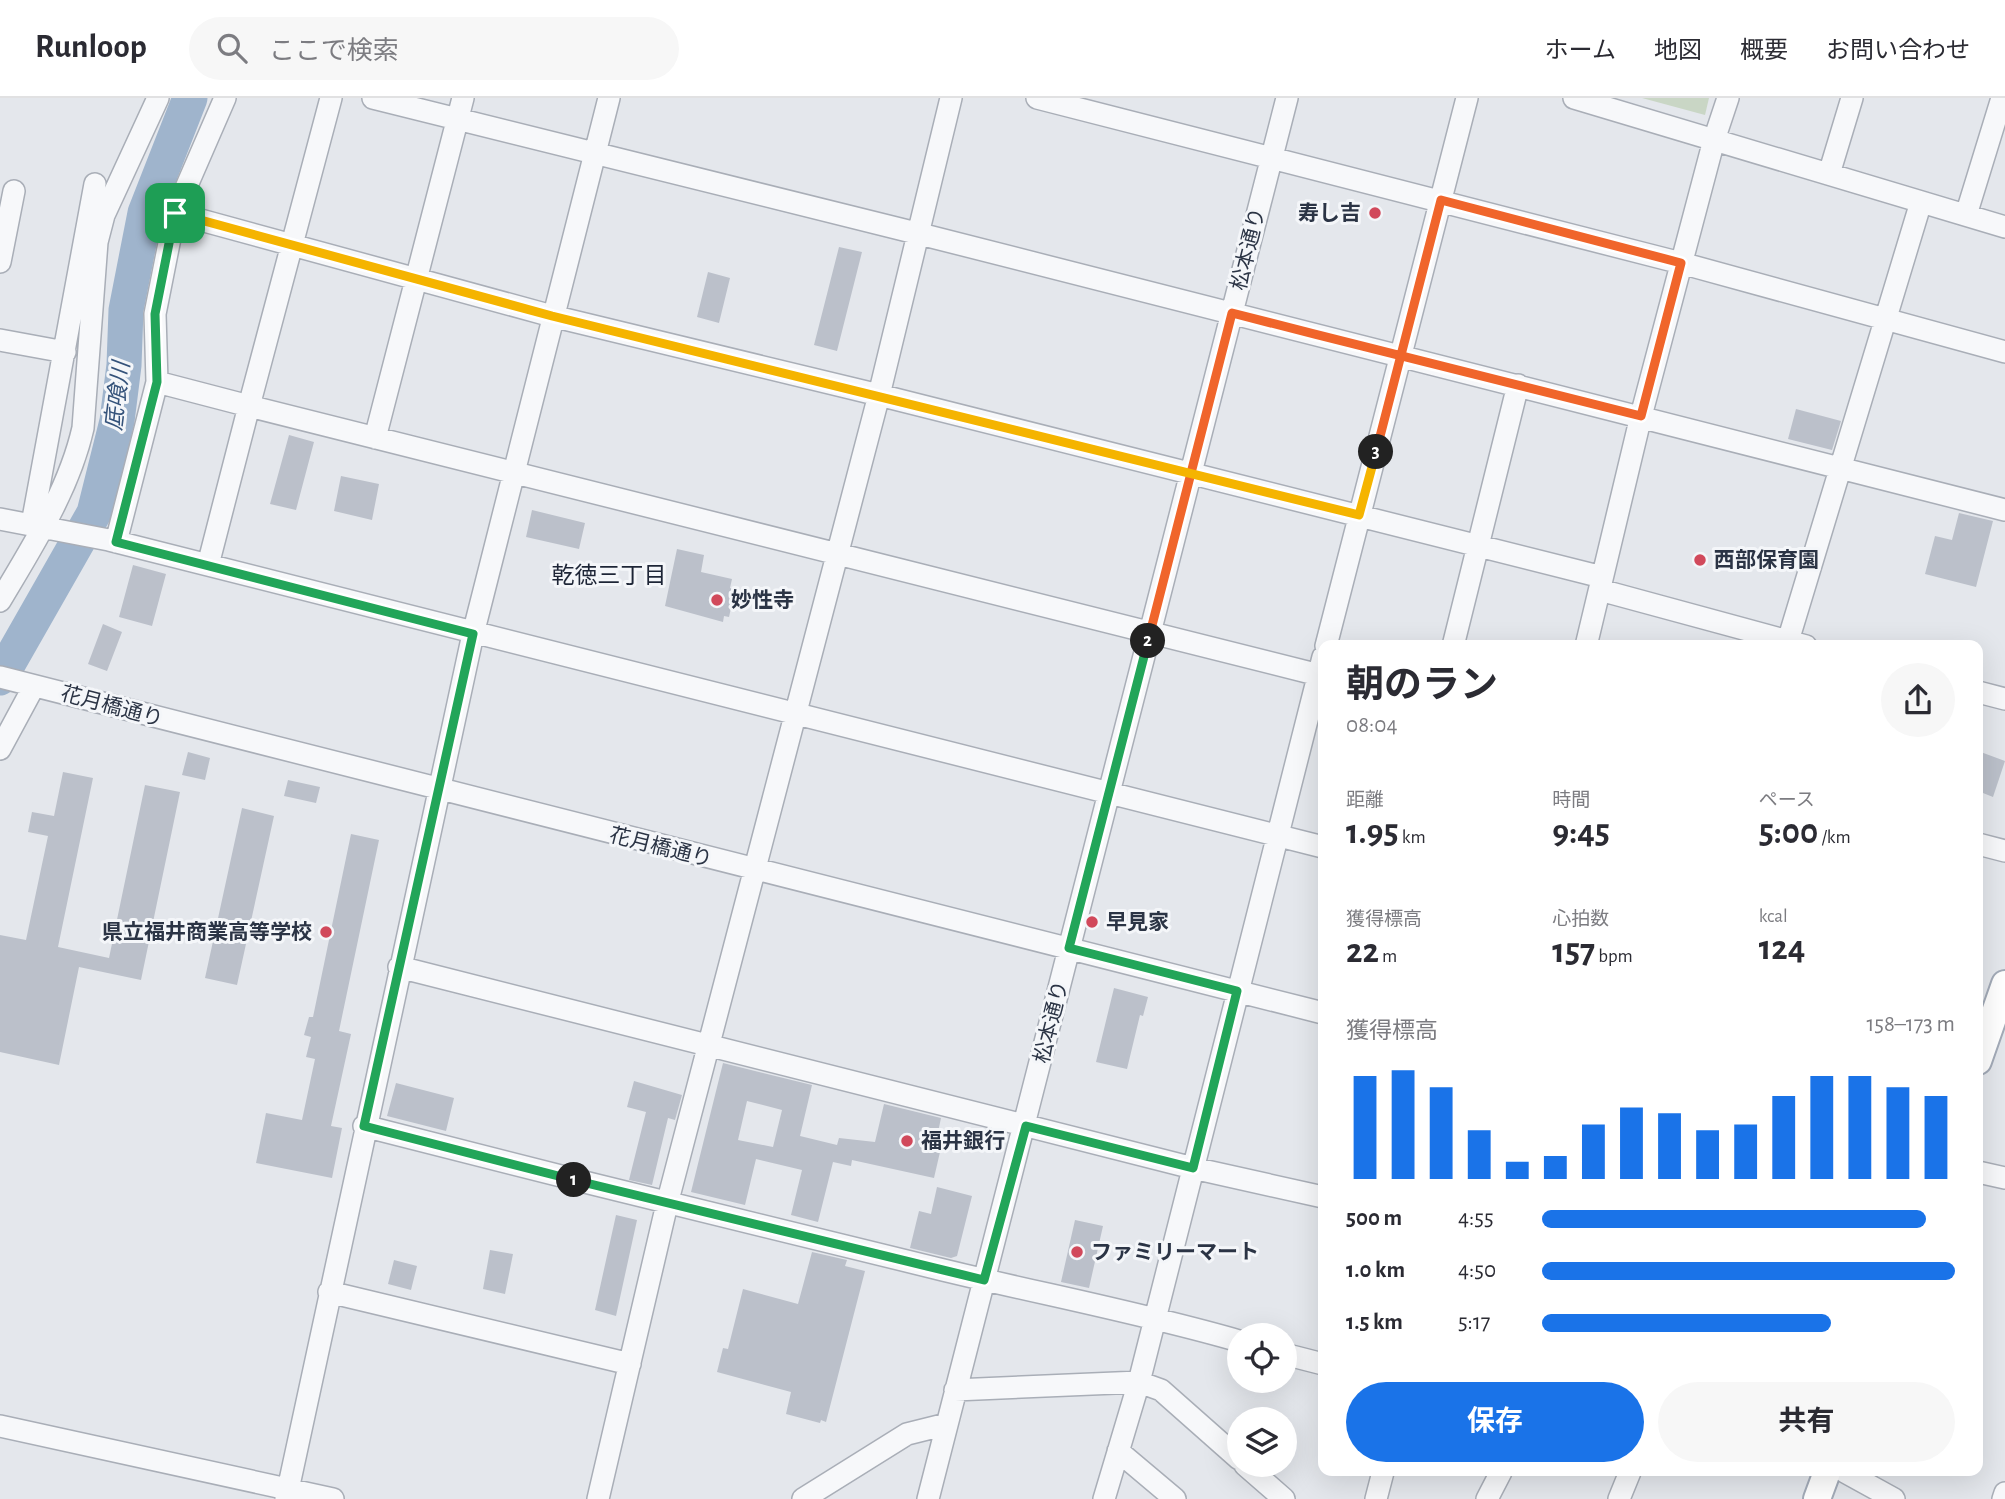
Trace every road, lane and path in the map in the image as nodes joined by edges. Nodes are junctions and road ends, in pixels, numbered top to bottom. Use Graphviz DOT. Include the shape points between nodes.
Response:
graph roads {
  1 [pos="158,98"];
  2 [pos="225,98"];
  3 [pos="331,98"];
  4 [pos="373,98"];
  5 [pos="463,98"];
  6 [pos="609,98"];
  7 [pos="951,98"];
  8 [pos="1037,98"];
  9 [pos="1287,98"];
  10 [pos="1467,98"];
  11 [pos="1574,98"];
  12 [pos="1728,98"];
  13 [pos="1852,98"];
  14 [pos="2002,98"];
  15 [pos="457,120"];
  16 [pos="1714,140"];
  17 [pos="594,154"];
  18 [pos="1272,158"];
  19 [pos="1829,174"];
  20 [pos="95,184"];
  21 [pos="14,191"];
  22 [pos="1441,200"];
  23 [pos="1921,202"];
  24 [pos="175,213"];
  25 [pos="1966,215"];
  26 [pos="2005,227"];
  27 [pos="916,233"];
  28 [pos="290,246"];
  29 [pos="0,262"];
  30 [pos="1681,263"];
  31 [pos="415,279"];
  32 [pos="1232,313"];
  33 [pos="552,316"];
  34 [pos="1885,319"];
  35 [pos="0,340"];
  36 [pos="65,352"];
  37 [pos="2005,352"];
  38 [pos="1400,356"];
  39 [pos="157,382"];
  40 [pos="1518,385"];
  41 [pos="879,395"];
  42 [pos="248,406"];
  43 [pos="1641,416"];
  44 [pos="375,438"];
  45 [pos="1840,468"];
  46 [pos="1191,472"];
  47 [pos="513,474"];
  48 [pos="2005,510"];
  49 [pos="1359,515"];
  50 [pos="0,519"];
  51 [pos="44,527"];
  52 [pos="112,541"];
  53 [pos="1478,545"];
  54 [pos="835,552"];
  55 [pos="208,565"];
  56 [pos="1601,584"];
  57 [pos="0,601"];
  58 [pos="1150,632"];
  59 [pos="473,634"];
  60 [pos="1328,640"];
  61 [pos="1454,640"];
  62 [pos="1587,640"];
  63 [pos="1787,640"];
  64 [pos="1798,640"];
  65 [pos="1318,668"];
  66 [pos="1318,680"];
  67 [pos="18,682"];
  68 [pos="1983,693"];
  69 [pos="2005,699"];
  70 [pos="795,715"];
  71 [pos="0,749"];
  72 [pos="438,791"];
  73 [pos="1109,792"];
  74 [pos="1277,835"];
  75 [pos="1983,845"];
  76 [pos="1318,847"];
  77 [pos="2005,851"];
  78 [pos="755,871"];
  79 [pos="1069,948"];
  80 [pos="399,967"];
  81 [pos="2005,984"];
  82 [pos="1237,991"];
  83 [pos="1318,1012"];
  84 [pos="1999,1019"];
  85 [pos="711,1044"];
  86 [pos="1983,1051"];
  87 [pos="364,1126"];
  88 [pos="1026,1126"];
  89 [pos="1193,1168"];
  90 [pos="1983,1173"];
  91 [pos="2005,1178"];
  92 [pos="1318,1196"];
  93 [pos="667,1204"];
  94 [pos="984,1280"];
  95 [pos="329,1292"];
  96 [pos="1155,1317"];
  97 [pos="1227,1338"];
  98 [pos="1297,1357"];
  99 [pos="1318,1363"];
  100 [pos="629,1364"];
  101 [pos="1139,1382"];
  102 [pos="955,1390"];
  103 [pos="947,1424"];
  104 [pos="0,1426"];
  105 [pos="1227,1448"];
  106 [pos="1118,1451"];
  107 [pos="1382,1476"];
  108 [pos="1499,1476"];
  109 [pos="1628,1476"];
  110 [pos="1826,1476"];
  111 [pos="1852,1476"];
  112 [pos="1259,1477"];
  113 [pos="2005,1493"];
  114 [pos="286,1494"];
  115 [pos="333,1499"];
  116 [pos="598,1499"];
  117 [pos="803,1499"];
  118 [pos="928,1499"];
  119 [pos="1104,1499"];
  120 [pos="1175,1499"];
  121 [pos="1284,1499"];
  122 [pos="1376,1499"];
  123 [pos="1487,1499"];
  124 [pos="1619,1499"];
  125 [pos="1817,1499"];
  126 [pos="1894,1499"];
  127 [pos="2003,1499"];
  1 -- 51 [label="street" via="104,215 97,242 83,428 78,451"];
  2 -- 24 [label="street"];
  3 -- 28 [label="street"];
  4 -- 15 [label="street"];
  5 -- 15 [label="street"];
  6 -- 17 [label="street"];
  7 -- 27 [label="street"];
  8 -- 18 [label="street"];
  9 -- 18 [label="street, 松本通り"];
  10 -- 22 [label="street"];
  11 -- 16 [label="street"];
  12 -- 16 [label="street"];
  13 -- 19 [label="street"];
  14 -- 25 [label="street"];
  15 -- 17 [label="street"];
  15 -- 31 [label="street"];
  16 -- 19 [label="street"];
  16 -- 30 [label="street"];
  17 -- 27 [label="street"];
  17 -- 33 [label="street"];
  18 -- 22 [label="street"];
  18 -- 32 [label="street, 松本通り"];
  19 -- 23 [label="street"];
  20 -- 36 [label="street"];
  21 -- 29 [label="street"];
  22 -- 30 [label="street"];
  22 -- 38 [label="street"];
  23 -- 25 [label="street"];
  23 -- 34 [label="street"];
  24 -- 28 [label="street"];
  24 -- 39 [label="street" via="155,314"];
  25 -- 26 [label="street"];
  27 -- 32 [label="street"];
  27 -- 41 [label="street"];
  28 -- 31 [label="street"];
  28 -- 42 [label="street"];
  30 -- 34 [label="street"];
  30 -- 43 [label="street"];
  31 -- 33 [label="street"];
  31 -- 44 [label="street"];
  32 -- 38 [label="street"];
  32 -- 46 [label="street, 松本通り"];
  33 -- 41 [label="street"];
  33 -- 47 [label="street"];
  34 -- 37 [label="street"];
  34 -- 45 [label="street"];
  35 -- 36 [label="street"];
  36 -- 51 [label="street"];
  38 -- 40 [label="street"];
  38 -- 49 [label="street"];
  39 -- 42 [label="street"];
  39 -- 52 [label="street"];
  40 -- 43 [label="street"];
  40 -- 53 [label="street"];
  41 -- 46 [label="street"];
  41 -- 54 [label="street"];
  42 -- 44 [label="street"];
  42 -- 55 [label="street"];
  43 -- 45 [label="street"];
  43 -- 56 [label="street"];
  44 -- 47 [label="street"];
  45 -- 48 [label="street"];
  45 -- 64 [label="street"];
  46 -- 49 [label="street"];
  46 -- 58 [label="street, 松本通り"];
  47 -- 54 [label="street"];
  47 -- 59 [label="street"];
  49 -- 53 [label="street"];
  49 -- 60 [label="street"];
  50 -- 51 [label="street"];
  51 -- 52 [label="street"];
  51 -- 57 [label="street"];
  52 -- 55 [label="street"];
  53 -- 56 [label="street"];
  53 -- 61 [label="street"];
  54 -- 58 [label="street"];
  54 -- 70 [label="street"];
  55 -- 59 [label="street"];
  56 -- 62 [label="street"];
  56 -- 63 [label="street"];
  58 -- 65 [label="street"];
  58 -- 73 [label="street, 松本通り"];
  59 -- 70 [label="street"];
  59 -- 72 [label="street"];
  66 -- 74 [label="street"];
  67 -- 71 [label="street"];
  67 -- 72 [label="street, 花月橋通り"];
  68 -- 69 [label="street"];
  70 -- 73 [label="street"];
  70 -- 78 [label="street"];
  72 -- 78 [label="street, 花月橋通り"];
  72 -- 80 [label="street"];
  73 -- 74 [label="street"];
  73 -- 79 [label="street, 松本通り"];
  74 -- 76 [label="street"];
  74 -- 82 [label="street"];
  75 -- 77 [label="street"];
  78 -- 79 [label="street, 花月橋通り"];
  78 -- 85 [label="street"];
  79 -- 82 [label="street, 花月橋通り"];
  79 -- 88 [label="street, 松本通り"];
  80 -- 85 [label="street"];
  80 -- 87 [label="street"];
  81 -- 84 [label="main road"];
  82 -- 83 [label="street, 花月橋通り"];
  82 -- 89 [label="street"];
  84 -- 86 [label="main road"];
  85 -- 88 [label="street"];
  85 -- 93 [label="street"];
  87 -- 93 [label="street"];
  87 -- 95 [label="street"];
  88 -- 89 [label="street"];
  88 -- 94 [label="street, 松本通り"];
  89 -- 92 [label="street"];
  89 -- 96 [label="street"];
  90 -- 91 [label="street"];
  93 -- 94 [label="street"];
  93 -- 100 [label="street"];
  94 -- 96 [label="street"];
  94 -- 102 [label="street, 松本通り"];
  95 -- 100 [label="street"];
  95 -- 114 [label="street"];
  96 -- 97 [label="street"];
  96 -- 101 [label="street"];
  98 -- 99 [label="street"];
  100 -- 116 [label="street"];
  101 -- 102 [label="street"];
  101 -- 105 [label="street" via="1161,1390"];
  101 -- 106 [label="street"];
  102 -- 103 [label="street, 松本通り"];
  103 -- 117 [label="street" via="907,1434"];
  103 -- 118 [label="street, 松本通り"];
  104 -- 114 [label="street"];
  106 -- 119 [label="street"];
  106 -- 120 [label="street"];
  107 -- 122 [label="street"];
  108 -- 123 [label="street"];
  109 -- 124 [label="street"];
  110 -- 125 [label="main road"];
  111 -- 126 [label="street"];
  112 -- 121 [label="street"];
  113 -- 127 [label="street"];
  114 -- 115 [label="street"];
}
